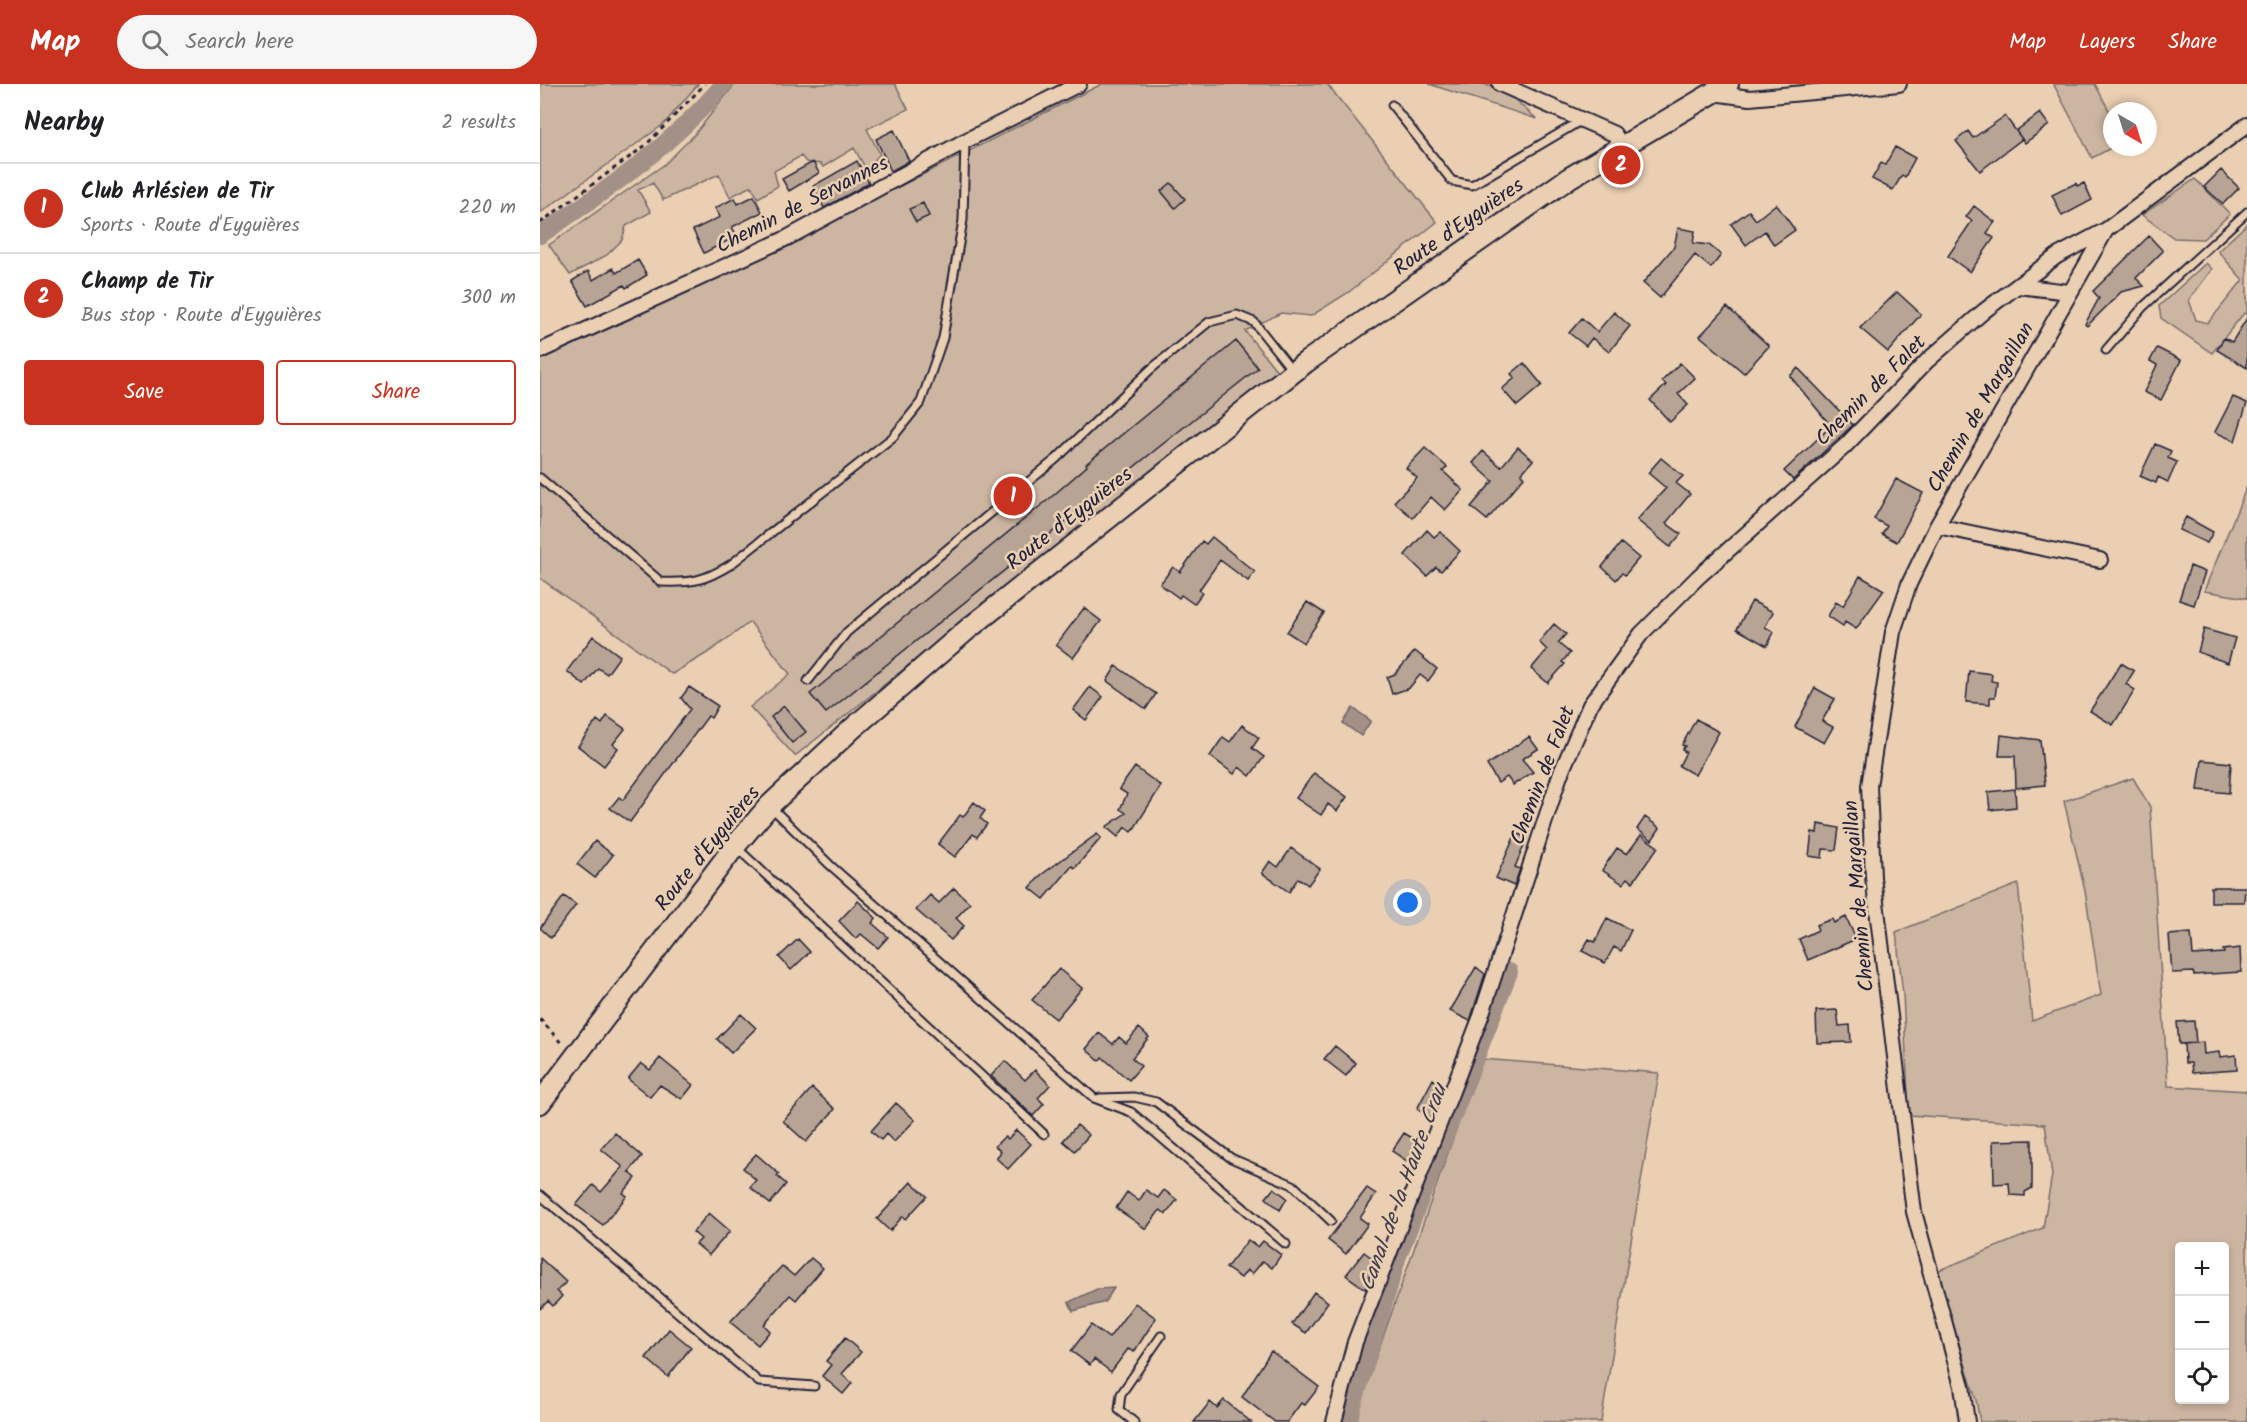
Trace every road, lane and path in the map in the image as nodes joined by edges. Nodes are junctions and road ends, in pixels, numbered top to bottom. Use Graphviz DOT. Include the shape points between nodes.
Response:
graph roads {
  1 [pos="705,84"];
  2 [pos="1079,84"];
  3 [pos="1500,84"];
  4 [pos="1899,84"];
  5 [pos="1720,89"];
  6 [pos="1392,105"];
  7 [pos="1582,120"];
  8 [pos="2245,131"];
  9 [pos="965,141"];
  10 [pos="1623,147"];
  11 [pos="2247,212"];
  12 [pos="540,223"];
  13 [pos="2106,230"];
  14 [pos="2018,286"];
  15 [pos="2069,292"];
  16 [pos="2106,350"];
  17 [pos="540,351"];
  18 [pos="1294,372"];
  19 [pos="540,478"];
  20 [pos="1937,526"];
  21 [pos="2100,560"];
  22 [pos="808,681"];
  23 [pos="770,806"];
  24 [pos="735,846"];
  25 [pos="540,1020"];
  26 [pos="573,1057"];
  27 [pos="1094,1098"];
  28 [pos="540,1103"];
  29 [pos="1044,1134"];
  30 [pos="540,1195"];
  31 [pos="1331,1221"];
  32 [pos="1286,1244"];
  33 [pos="1161,1336"];
  34 [pos="814,1386"];
  35 [pos="1134,1422"];
  36 [pos="1334,1422"];
  37 [pos="1967,1422"];
  1 -- 12 [label="path" via="646,145"];
  2 -- 9 [label="street, Chemin de Servannes"];
  3 -- 7 [label="street"];
  4 -- 5 [label="street" via="1750,98"];
  5 -- 10 [label="main road, Route d'Eyguières"];
  6 -- 7 [label="lane" via="1452,181 1472,185"];
  7 -- 10 [label="street" via="1614,134"];
  8 -- 13 [label="street, Chemin de Margaillan"];
  9 -- 17 [label="street, Chemin de Servannes" via="788,238"];
  9 -- 19 [label="lane" via="963,220 943,338 921,402 893,437 730,565 706,579 686,583 661,582"];
  10 -- 18 [label="main road, Route d'Eyguières" via="1569,178"];
  11 -- 16 [label="lane" via="2143,307"];
  13 -- 14 [label="street, Chemin de Falet" via="2057,256"];
  13 -- 15 [label="street, Chemin de Margaillan"];
  14 -- 15 [label="street"];
  14 -- 36 [label="street, Chemin de Falet" via="1927,361 1845,446 1698,577 1641,634 1590,705 1560,775 1481,1016 1355,1342"];
  15 -- 20 [label="street, Chemin de Margaillan"];
  18 -- 22 [label="lane" via="1254,322 1237,315 1209,322 1151,369 1056,459 847,632"];
  18 -- 23 [label="main road, Route d'Eyguières" via="968,629"];
  20 -- 21 [label="street"];
  20 -- 37 [label="street, Chemin de Margaillan" via="1909,584 1893,632 1869,786 1873,877 1914,1212 1962,1386"];
  23 -- 24 [label="main road, Route d'Eyguières"];
  23 -- 27 [label="lane" via="830,865"];
  24 -- 26 [label="main road, Route d'Eyguières"];
  24 -- 29 [label="lane"];
  25 -- 26 [label="path"];
  26 -- 28 [label="main road, Route d'Eyguières"];
  27 -- 31 [label="lane" via="1134,1097 1156,1102 1231,1158 1293,1185"];
  27 -- 32 [label="lane" via="1131,1112"];
  30 -- 34 [label="lane" via="759,1382"];
  33 -- 35 [label="lane" via="1121,1394 1119,1410"];
}
